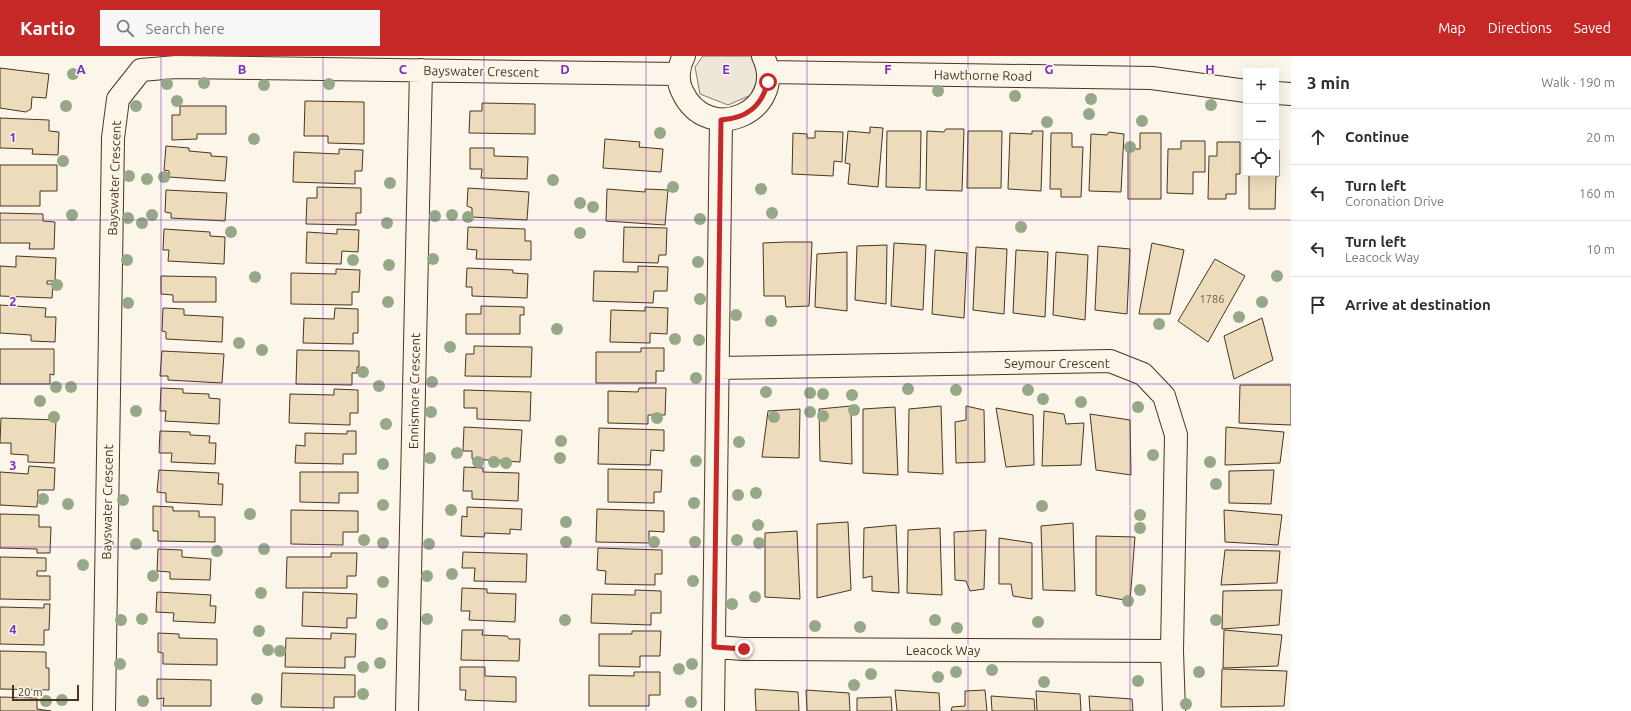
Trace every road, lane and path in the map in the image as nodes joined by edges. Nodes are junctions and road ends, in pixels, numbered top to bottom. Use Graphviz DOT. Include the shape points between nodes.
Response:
graph roads {
  1 [pos="765,64"];
  2 [pos="681,65"];
  3 [pos="421,70"];
  4 [pos="1243,91"];
  5 [pos="1279,93"];
  6 [pos="1291,94"];
  7 [pos="721,120"];
  8 [pos="718,368"];
  9 [pos="714,647"];
  10 [pos="1172,651"];
  11 [pos="104,711"];
  12 [pos="407,711"];
  13 [pos="714,711"];
  14 [pos="1174,711"];
  1 -- 4 [label="street, Hawthorne Road" via="1152,78"];
  1 -- 7 [label="street" via="765,90 755,107 740,117"];
  2 -- 3 [label="street, Bayswater Crescent"];
  2 -- 7 [label="street" via="680,87 686,100 695,110 707,117"];
  3 -- 11 [label="street, Bayswater Crescent" via="176,67 148,69 141,70 118,99 113,138"];
  3 -- 12 [label="street, Ennismore Crescent"];
  5 -- 6 [label="street"];
  7 -- 8 [label="street"];
  8 -- 9 [label="street"];
  8 -- 10 [label="street, Seymour Crescent" via="1110,361 1143,374 1164,396 1176,435"];
  9 -- 10 [label="street, Leacock Way"];
  9 -- 13 [label="street"];
  10 -- 14 [label="street, Seymour Crescent"];
}
